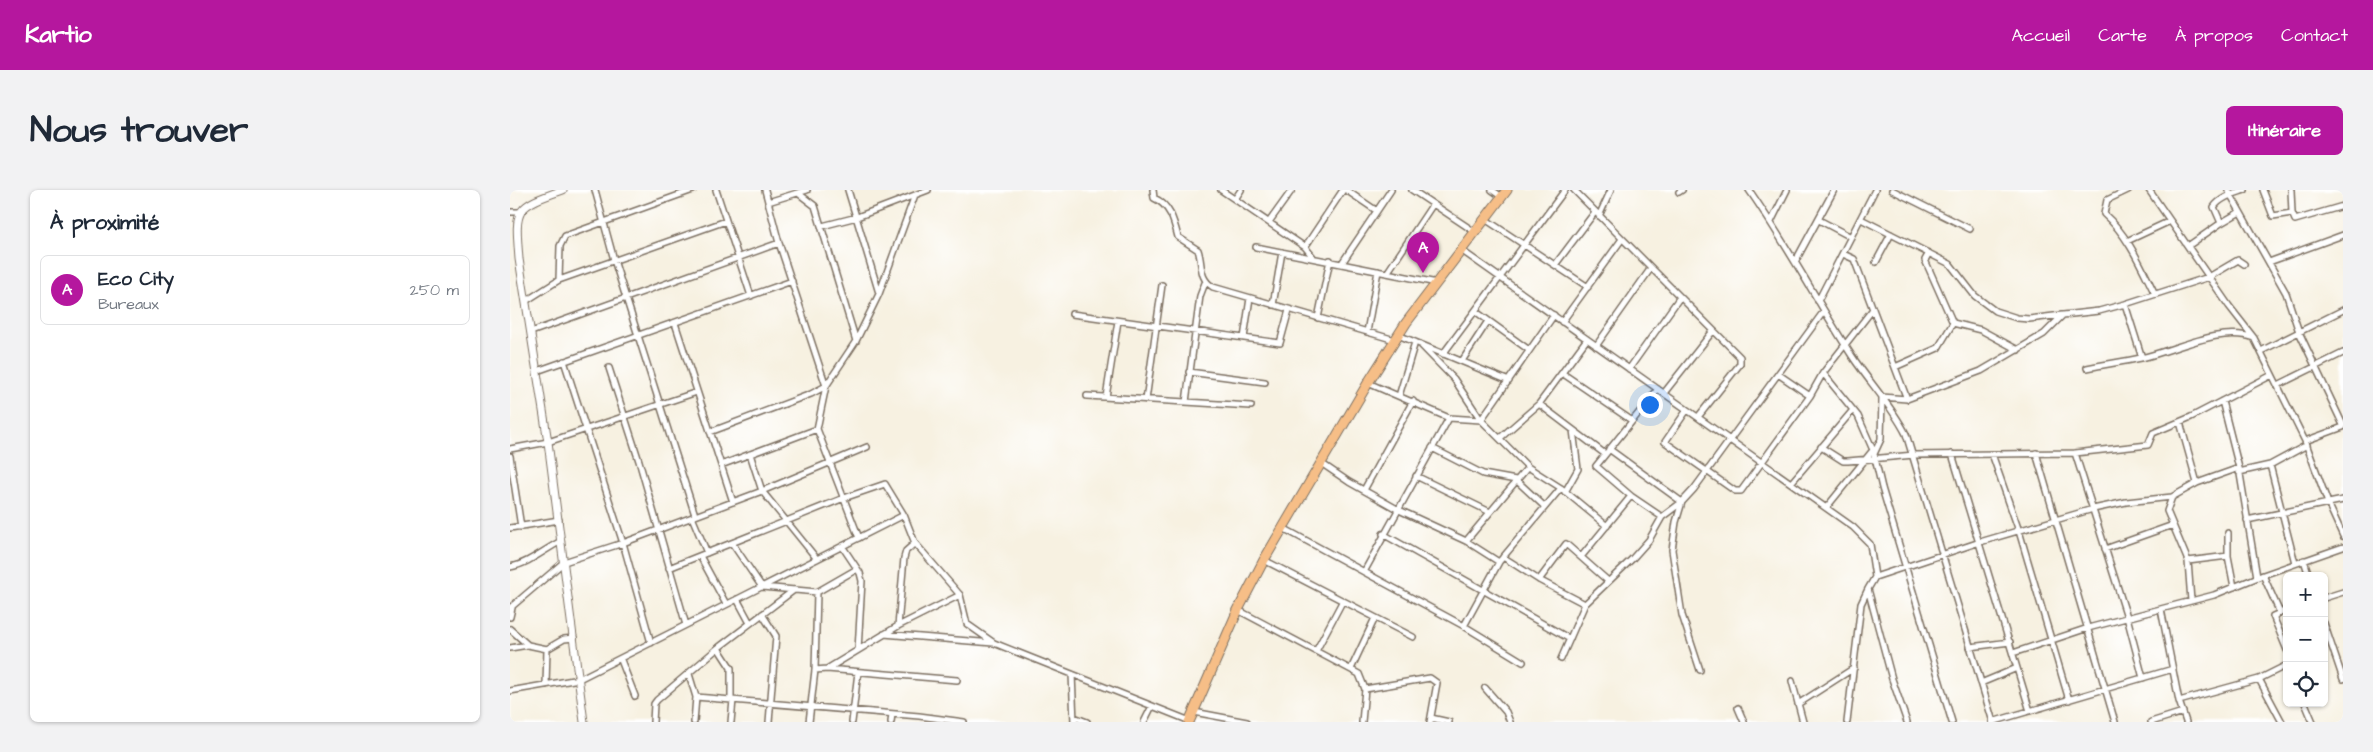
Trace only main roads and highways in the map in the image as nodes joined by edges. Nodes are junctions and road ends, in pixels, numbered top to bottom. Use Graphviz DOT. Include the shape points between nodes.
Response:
graph roads {
  1 [pos="1504,194"];
  2 [pos="1191,718"];
  1 -- 2 [label="main road" via="1396,337 1368,383 1264,560 1238,610"];
}
